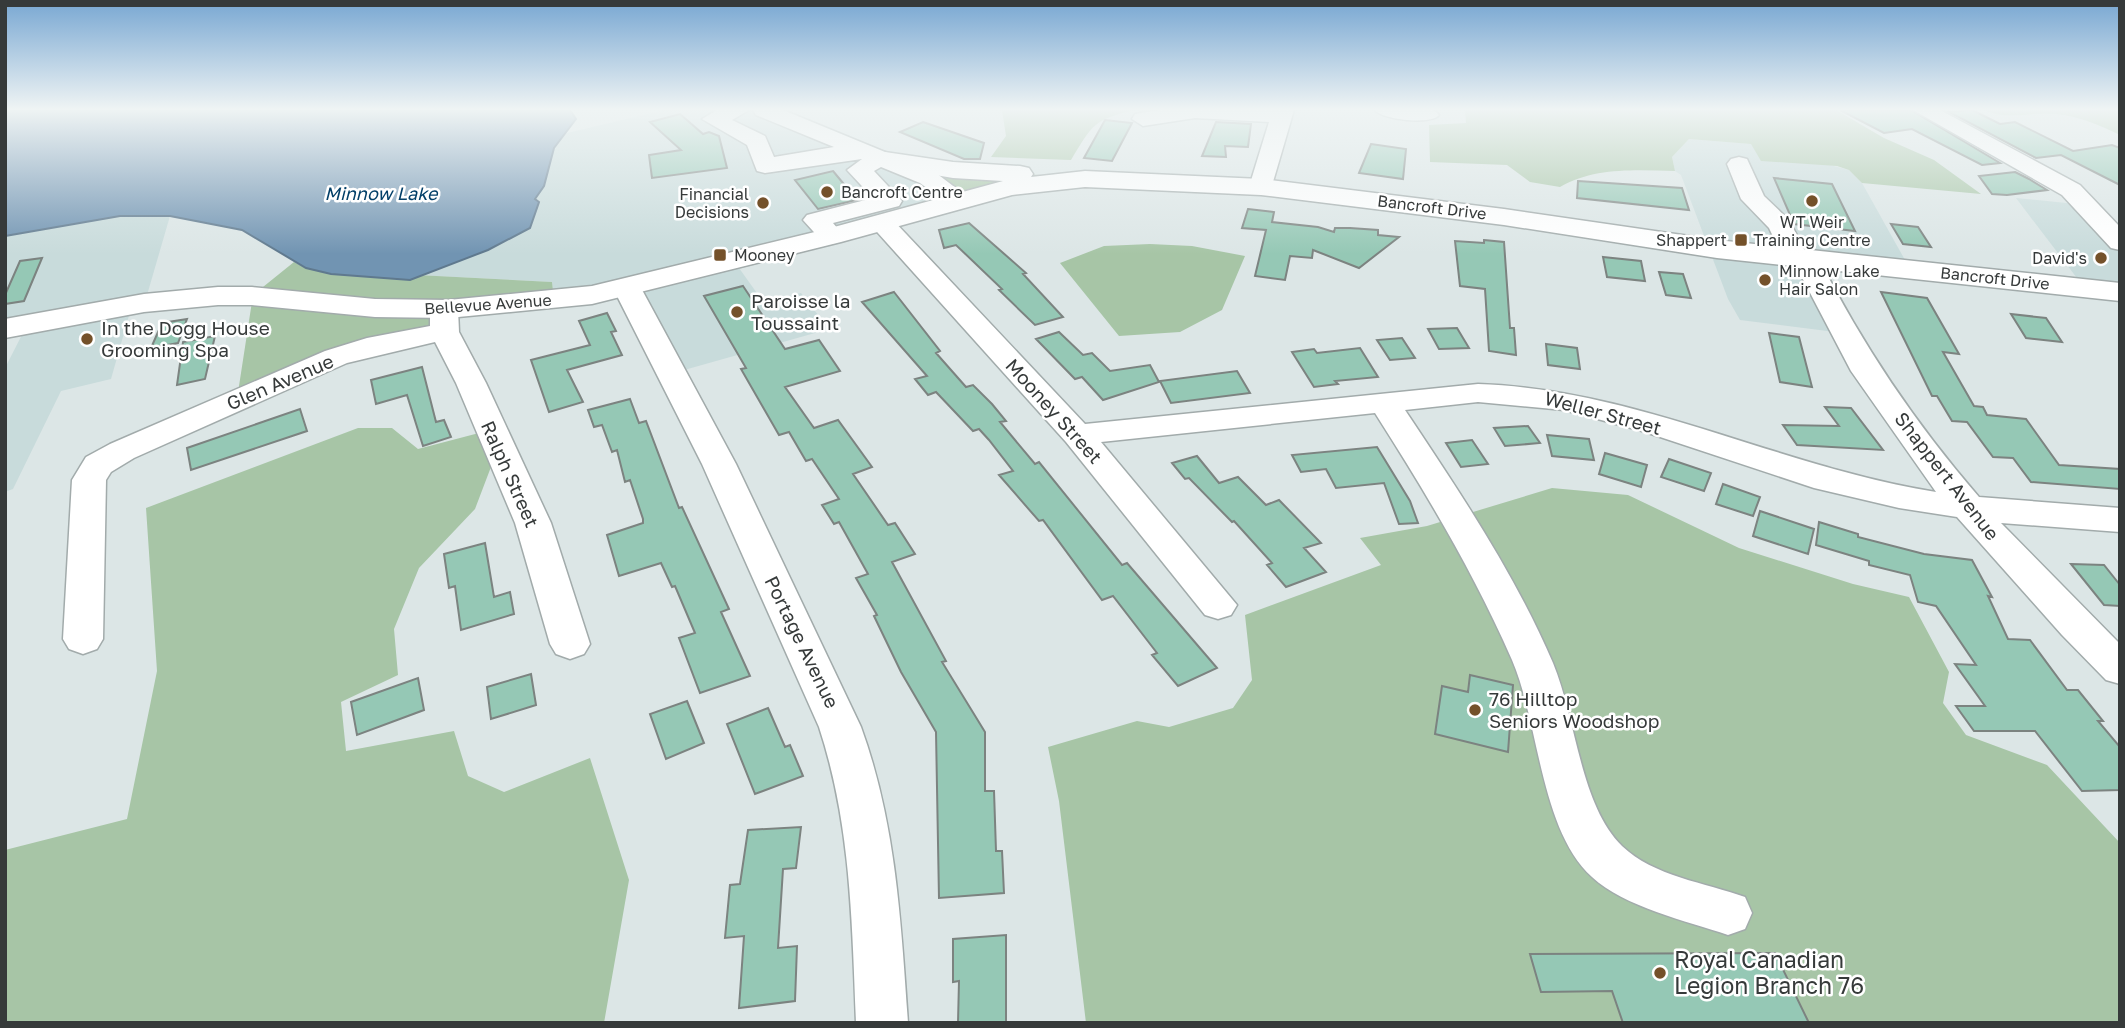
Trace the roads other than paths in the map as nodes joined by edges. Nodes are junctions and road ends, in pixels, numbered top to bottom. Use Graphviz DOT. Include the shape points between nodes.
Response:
graph roads {
  1 [pos="762,158"];
  2 [pos="852,158"];
  3 [pos="872,158"];
  4 [pos="879,158"];
  5 [pos="885,158"];
  6 [pos="1269,158"];
  7 [pos="2012,158"];
  8 [pos="1739,164"];
  9 [pos="1085,178"];
  10 [pos="1261,187"];
  11 [pos="961,201"];
  12 [pos="881,223"];
  13 [pos="831,236"];
  14 [pos="2120,242"];
  15 [pos="1801,258"];
  16 [pos="627,288"];
  17 [pos="2120,292"];
  18 [pos="444,320"];
  19 [pos="5,329"];
  20 [pos="1386,405"];
  21 [pos="1077,435"];
  22 [pos="1968,508"];
  23 [pos="2120,520"];
  24 [pos="1218,605"];
  25 [pos="83,639"];
  26 [pos="570,644"];
  27 [pos="2120,669"];
  28 [pos="1728,913"];
  29 [pos="881,1023"];
  1 -- 2 [label="street" via="765,166"];
  3 -- 13 [label="street" via="859,170 890,201 816,220"];
  4 -- 11 [label="street" via="928,178"];
  5 -- 9 [label="main road" via="953,170"];
  6 -- 10 [label="street"];
  7 -- 14 [label="street" via="2071,190"];
  8 -- 15 [label="street, Shappert Avenue" via="1753,198 1780,225"];
  9 -- 10 [label="main road, Bancroft Drive"];
  9 -- 11 [label="main road, Bancroft Drive" via="1010,187"];
  10 -- 15 [label="main road, Bancroft Drive"];
  11 -- 12 [label="main road, Bellevue Avenue"];
  12 -- 13 [label="main road, Bellevue Avenue"];
  12 -- 21 [label="street, Mooney Street"];
  13 -- 16 [label="main road, Bellevue Avenue"];
  15 -- 17 [label="main road, Bancroft Drive"];
  15 -- 22 [label="street, Shappert Avenue" via="1868,370"];
  16 -- 18 [label="main road, Bellevue Avenue"];
  16 -- 29 [label="street, Portage Avenue" via="719,464 852,752 861,788 872,885"];
  18 -- 19 [label="main road, Bellevue Avenue" via="375,308 218,296 144,303"];
  18 -- 25 [label="street, Glen Avenue" via="335,357 98,465 89,480"];
  18 -- 26 [label="street, Ralph Street" via="533,523"];
  20 -- 21 [label="street, Weller Street"];
  20 -- 22 [label="street, Weller Street" via="1502,392 1559,399 1827,480"];
  20 -- 28 [label="street" via="1467,534 1518,632 1534,666 1560,762 1594,846 1608,863 1659,889"];
  21 -- 24 [label="street, Mooney Street"];
  22 -- 23 [label="street, Weller Street"];
  22 -- 27 [label="street, Shappert Avenue"];
}
